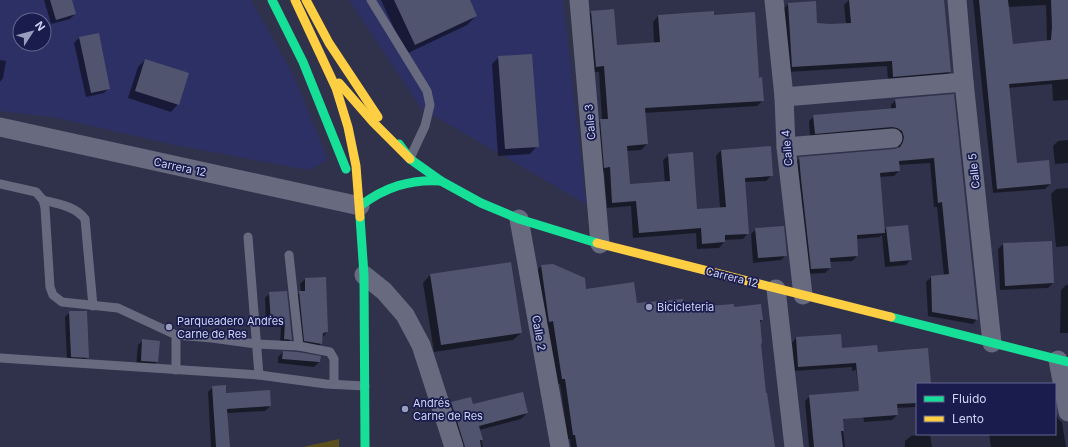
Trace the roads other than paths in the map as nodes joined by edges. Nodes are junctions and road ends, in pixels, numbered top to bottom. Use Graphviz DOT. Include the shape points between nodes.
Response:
graph roads {
  1 [pos="272,0"];
  2 [pos="295,0"];
  3 [pos="306,0"];
  4 [pos="371,0"];
  5 [pos="579,0"];
  6 [pos="774,0"];
  7 [pos="957,0"];
  8 [pos="286,6"];
  9 [pos="319,52"];
  10 [pos="964,82"];
  11 [pos="784,97"];
  12 [pos="0,127"];
  13 [pos="893,138"];
  14 [pos="786,148"];
  15 [pos="410,159"];
  16 [pos="441,181"];
  17 [pos="0,184"];
  18 [pos="43,200"];
  19 [pos="360,206"];
  20 [pos="519,220"];
  21 [pos="248,238"];
  22 [pos="600,244"];
  23 [pos="289,255"];
  24 [pos="364,275"];
  25 [pos="776,289"];
  26 [pos="803,295"];
  27 [pos="94,306"];
  28 [pos="176,335"];
  29 [pos="992,343"];
  30 [pos="256,344"];
  31 [pos="299,346"];
  32 [pos="0,358"];
  33 [pos="1063,361"];
  34 [pos="176,370"];
  35 [pos="259,375"];
  36 [pos="334,384"];
  37 [pos="365,386"];
  38 [pos="1068,412"];
  39 [pos="365,447"];
  40 [pos="454,447"];
  41 [pos="560,447"];
  42 [pos="794,447"];
  1 -- 19 [label="main road" via="298,49"];
  2 -- 9 [label="main road"];
  3 -- 15 [label="main road" via="329,43 368,104"];
  4 -- 15 [label="lane" via="427,91 430,105 425,126"];
  5 -- 22 [label="street, Calle 3"];
  6 -- 11 [label="street, Calle 4"];
  7 -- 10 [label="street, Calle 5"];
  8 -- 9 [label="main road"];
  9 -- 15 [label="main road" via="359,109"];
  9 -- 19 [label="main road" via="336,88 348,127 356,166"];
  10 -- 11 [label="street"];
  10 -- 29 [label="street, Calle 5"];
  11 -- 14 [label="street, Calle 4"];
  12 -- 19 [label="street, Carrera 12"];
  13 -- 14 [label="street"];
  14 -- 26 [label="street, Calle 4"];
  15 -- 16 [label="main road, Carrera 12"];
  16 -- 19 [label="main road" via="419,180 397,184 377,193"];
  16 -- 20 [label="main road, Carrera 12"];
  17 -- 18 [label="lane" via="36,192"];
  18 -- 27 [label="lane" via="75,210 85,219"];
  18 -- 27 [label="lane" via="50,287 53,295 62,302"];
  19 -- 24 [label="main road"];
  20 -- 22 [label="main road, Carrera 12"];
  20 -- 41 [label="street, Calle 2"];
  21 -- 30 [label="lane"];
  22 -- 25 [label="main road, Carrera 12"];
  23 -- 31 [label="lane"];
  24 -- 37 [label="main road"];
  24 -- 40 [label="street" via="384,291 405,315 421,345"];
  25 -- 26 [label="main road, Carrera 12"];
  25 -- 42 [label="street"];
  26 -- 29 [label="main road, Carrera 12"];
  27 -- 28 [label="lane" via="118,308"];
  28 -- 30 [label="lane"];
  28 -- 34 [label="lane"];
  29 -- 33 [label="main road, Carrera 12"];
  30 -- 31 [label="lane"];
  30 -- 35 [label="lane"];
  31 -- 36 [label="lane" via="330,352 334,359"];
  32 -- 34 [label="lane"];
  33 -- 38 [label="street"];
  34 -- 35 [label="lane"];
  35 -- 36 [label="lane"];
  36 -- 37 [label="lane"];
  37 -- 39 [label="main road"];
}
